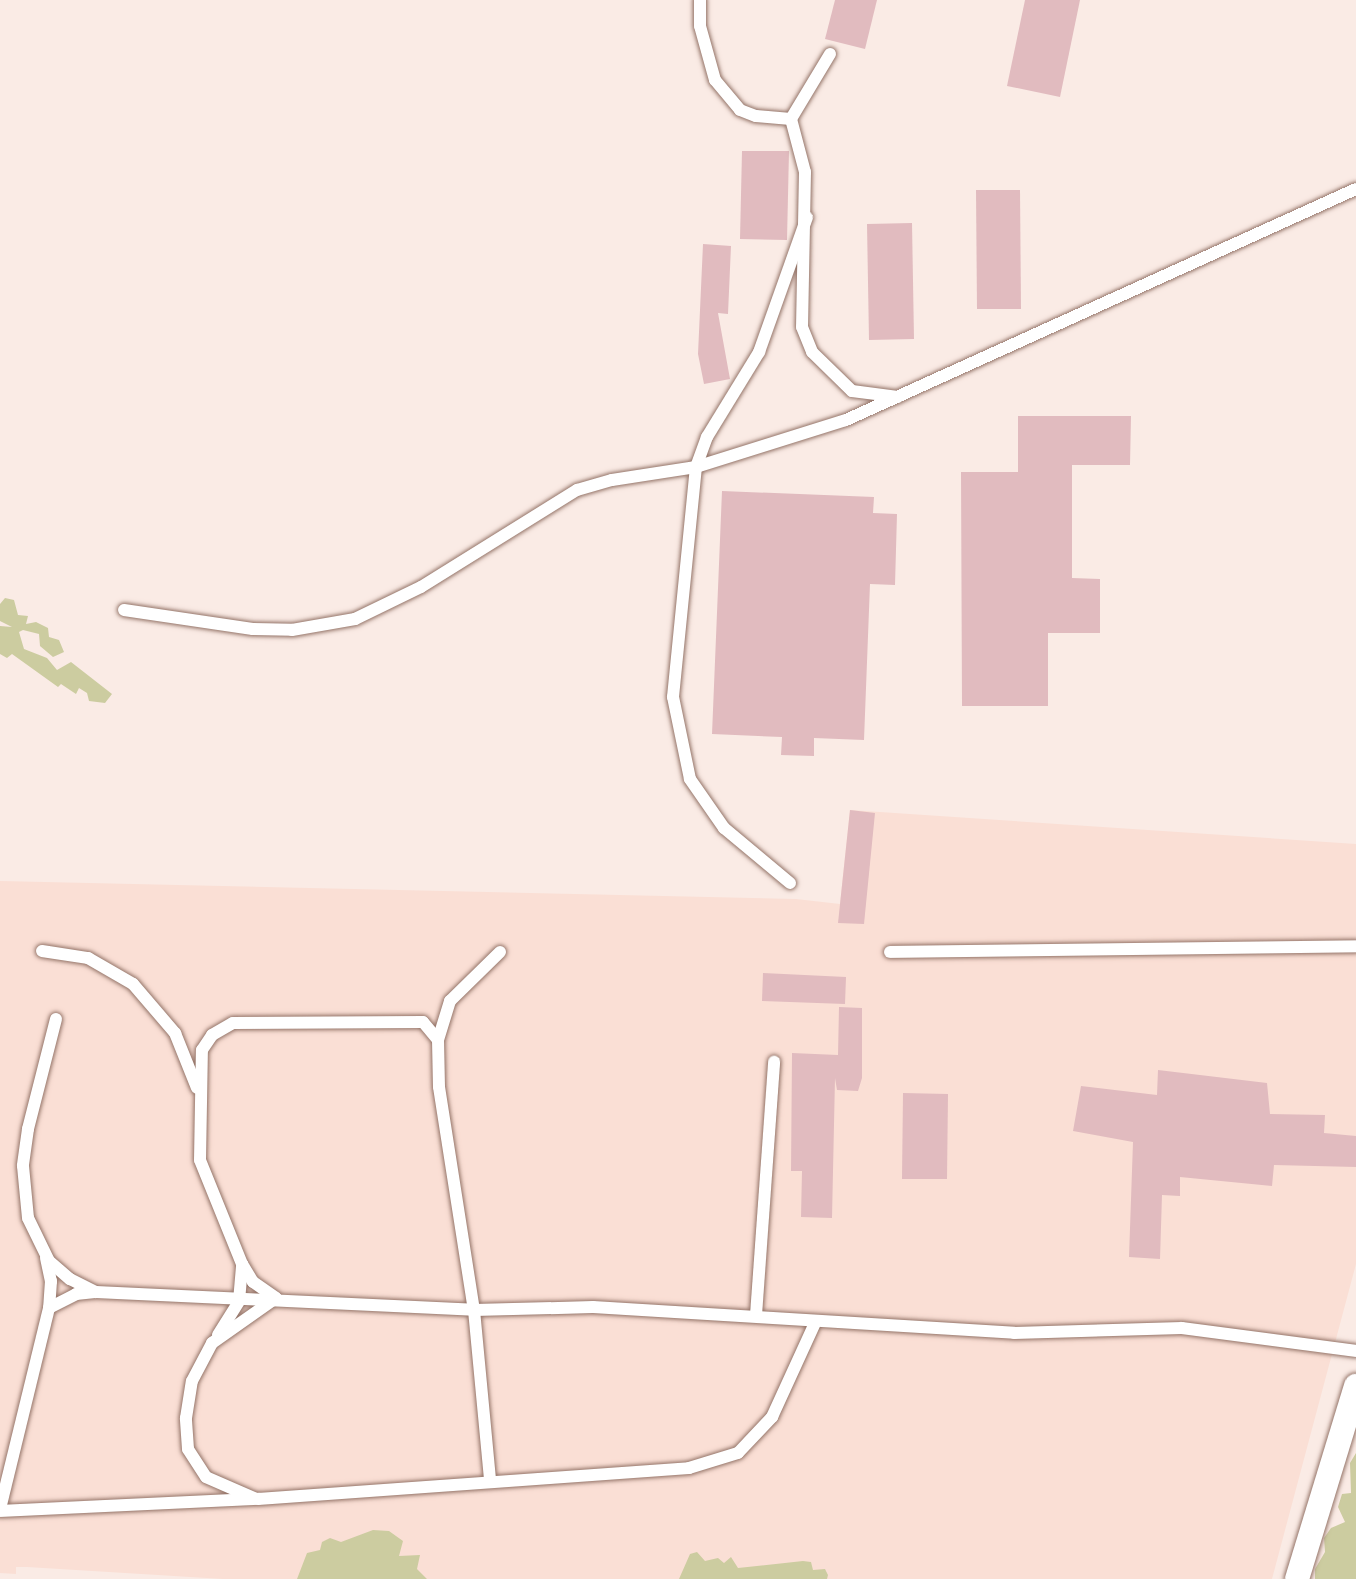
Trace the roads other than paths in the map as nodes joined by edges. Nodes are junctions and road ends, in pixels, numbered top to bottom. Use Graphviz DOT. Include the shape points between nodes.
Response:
graph roads {
  1 [pos="700,0"];
  2 [pos="830,54"];
  3 [pos="790,119"];
  4 [pos="1356,189"];
  5 [pos="807,217"];
  6 [pos="898,397"];
  7 [pos="696,467"];
  8 [pos="124,610"];
  9 [pos="790,883"];
  10 [pos="1356,946"];
  11 [pos="42,951"];
  12 [pos="500,952"];
  13 [pos="890,952"];
  14 [pos="56,1019"];
  15 [pos="438,1040"];
  16 [pos="774,1062"];
  17 [pos="201,1109"];
  18 [pos="44,1253"];
  19 [pos="242,1264"];
  20 [pos="96,1292"];
  21 [pos="276,1298"];
  22 [pos="239,1301"];
  23 [pos="49,1308"];
  24 [pos="474,1310"];
  25 [pos="757,1315"];
  26 [pos="815,1323"];
  27 [pos="212,1343"];
  28 [pos="1356,1351"];
  29 [pos="1356,1386"];
  30 [pos="489,1479"];
  31 [pos="258,1499"];
  32 [pos="0,1510"];
  33 [pos="1297,1579"];
  1 -- 3 [label="lane" via="700,26 715,80 740,110 768,119"];
  2 -- 3 [label="lane"];
  3 -- 5 [label="lane" via="805,172"];
  4 -- 6 [label="lane"];
  5 -- 6 [label="lane" via="802,327 812,352 852,391"];
  5 -- 7 [label="lane" via="759,352 707,437"];
  6 -- 7 [label="lane" via="846,420"];
  7 -- 8 [label="lane" via="577,490 421,587 355,619 292,630 253,629"];
  7 -- 9 [label="lane" via="674,719 690,779 724,828"];
  10 -- 13 [label="lane"];
  11 -- 17 [label="lane" via="88,958 134,984 175,1033 191,1066"];
  12 -- 15 [label="lane" via="450,1001"];
  14 -- 18 [label="lane" via="23,1166 28,1218"];
  15 -- 17 [label="lane" via="423,1022 398,1019 233,1023 212,1035 202,1049"];
  15 -- 24 [label="lane" via="439,1087"];
  16 -- 25 [label="lane"];
  17 -- 19 [label="lane" via="201,1160"];
  18 -- 20 [label="lane" via="70,1279"];
  18 -- 23 [label="lane" via="51,1281"];
  19 -- 21 [label="lane" via="253,1282"];
  19 -- 22 [label="lane"];
  20 -- 22 [label="lane"];
  20 -- 23 [label="lane" via="76,1294"];
  21 -- 22 [label="lane"];
  21 -- 24 [label="lane"];
  21 -- 27 [label="lane"];
  22 -- 27 [label="lane"];
  23 -- 32 [label="lane"];
  24 -- 25 [label="lane" via="593,1307"];
  24 -- 30 [label="lane"];
  25 -- 26 [label="lane"];
  26 -- 28 [label="lane" via="1014,1333 1182,1328"];
  26 -- 30 [label="lane" via="772,1417 738,1453 689,1468 629,1475"];
  27 -- 31 [label="lane" via="192,1381 186,1418 188,1449 206,1477"];
  29 -- 33 [label="street"];
  30 -- 31 [label="lane"];
  31 -- 32 [label="lane"];
}
